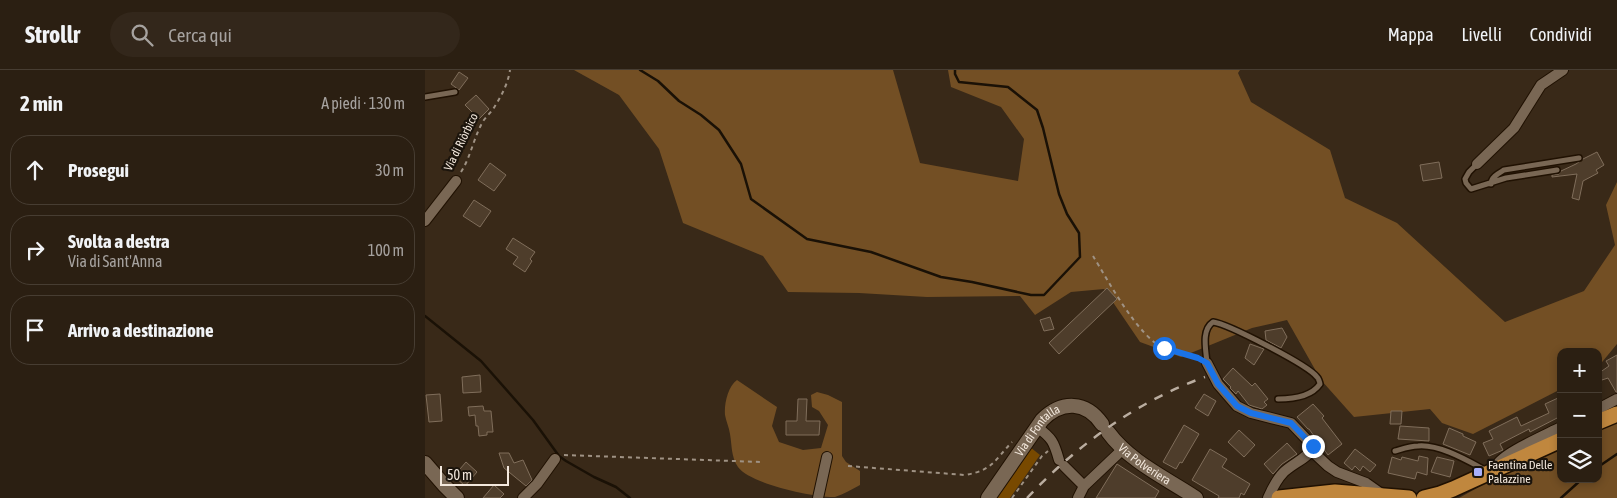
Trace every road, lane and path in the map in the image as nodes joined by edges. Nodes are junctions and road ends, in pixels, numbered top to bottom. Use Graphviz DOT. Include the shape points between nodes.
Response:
graph roads {
  1 [pos="510,70"];
  2 [pos="1563,70"];
  3 [pos="455,92"];
  4 [pos="425,98"];
  5 [pos="1579,158"];
  6 [pos="1477,164"];
  7 [pos="1557,170"];
  8 [pos="456,181"];
  9 [pos="1491,184"];
  10 [pos="425,221"];
  11 [pos="1093,256"];
  12 [pos="1207,363"];
  13 [pos="1279,398"];
  14 [pos="1617,399"];
  15 [pos="1602,406"];
  16 [pos="1617,414"];
  17 [pos="1602,420"];
  18 [pos="1557,429"];
  19 [pos="1033,433"];
  20 [pos="1557,442"];
  21 [pos="1055,445"];
  22 [pos="1123,449"];
  23 [pos="1312,451"];
  24 [pos="1395,451"];
  25 [pos="827,457"];
  26 [pos="555,459"];
  27 [pos="761,462"];
  28 [pos="425,463"];
  29 [pos="848,466"];
  30 [pos="1493,471"];
  31 [pos="1084,486"];
  32 [pos="1383,496"];
  33 [pos="457,498"];
  34 [pos="523,498"];
  35 [pos="818,498"];
  36 [pos="988,498"];
  37 [pos="1012,498"];
  38 [pos="1078,498"];
  39 [pos="1196,498"];
  40 [pos="1269,498"];
  41 [pos="1279,498"];
  42 [pos="1409,498"];
  43 [pos="1424,498"];
  1 -- 8 [label="path, Via di Riòrbico" via="509,81 482,122"];
  2 -- 6 [label="street" via="1541,85 1514,128"];
  3 -- 4 [label="lane"];
  5 -- 9 [label="lane" via="1504,170 1491,180"];
  6 -- 9 [label="lane" via="1466,176 1469,188 1474,190"];
  7 -- 9 [label="lane" via="1506,178"];
  8 -- 10 [label="street, Via di Riòrbico"];
  11 -- 12 [label="path" via="1147,336 1164,348"];
  12 -- 13 [label="lane" via="1206,330 1213,322 1263,344 1317,377 1320,384 1316,390 1297,399"];
  12 -- 23 [label="street" via="1218,384 1237,406 1291,423 1313,446"];
  14 -- 15 [label="street"];
  16 -- 17 [label="main road"];
  18 -- 30 [label="street" via="1519,448 1498,462"];
  19 -- 21 [label="street" via="1050,436"];
  19 -- 22 [label="street, Via di Fontalla" via="1048,414 1070,406 1085,409 1097,417"];
  19 -- 29 [label="path" via="1014,440 988,468 978,473 965,475"];
  19 -- 36 [label="street, Via di Fontalla"];
  20 -- 30 [label="main road"];
  21 -- 31 [label="street" via="1062,463"];
  21 -- 37 [label="path" via="1041,456"];
  22 -- 31 [label="street, Via Polveriera"];
  22 -- 39 [label="street, Via Polveriera"];
  23 -- 32 [label="street" via="1344,476 1366,483"];
  23 -- 40 [label="street" via="1283,473"];
  24 -- 30 [label="lane" via="1418,446 1437,448"];
  25 -- 35 [label="street"];
  26 -- 27 [label="path" via="561,455"];
  26 -- 34 [label="street"];
  28 -- 33 [label="street"];
  30 -- 43 [label="main road"];
  31 -- 38 [label="street, Via Polveriera"];
  32 -- 41 [label="main road" via="1335,492"];
  32 -- 42 [label="main road"];
}
